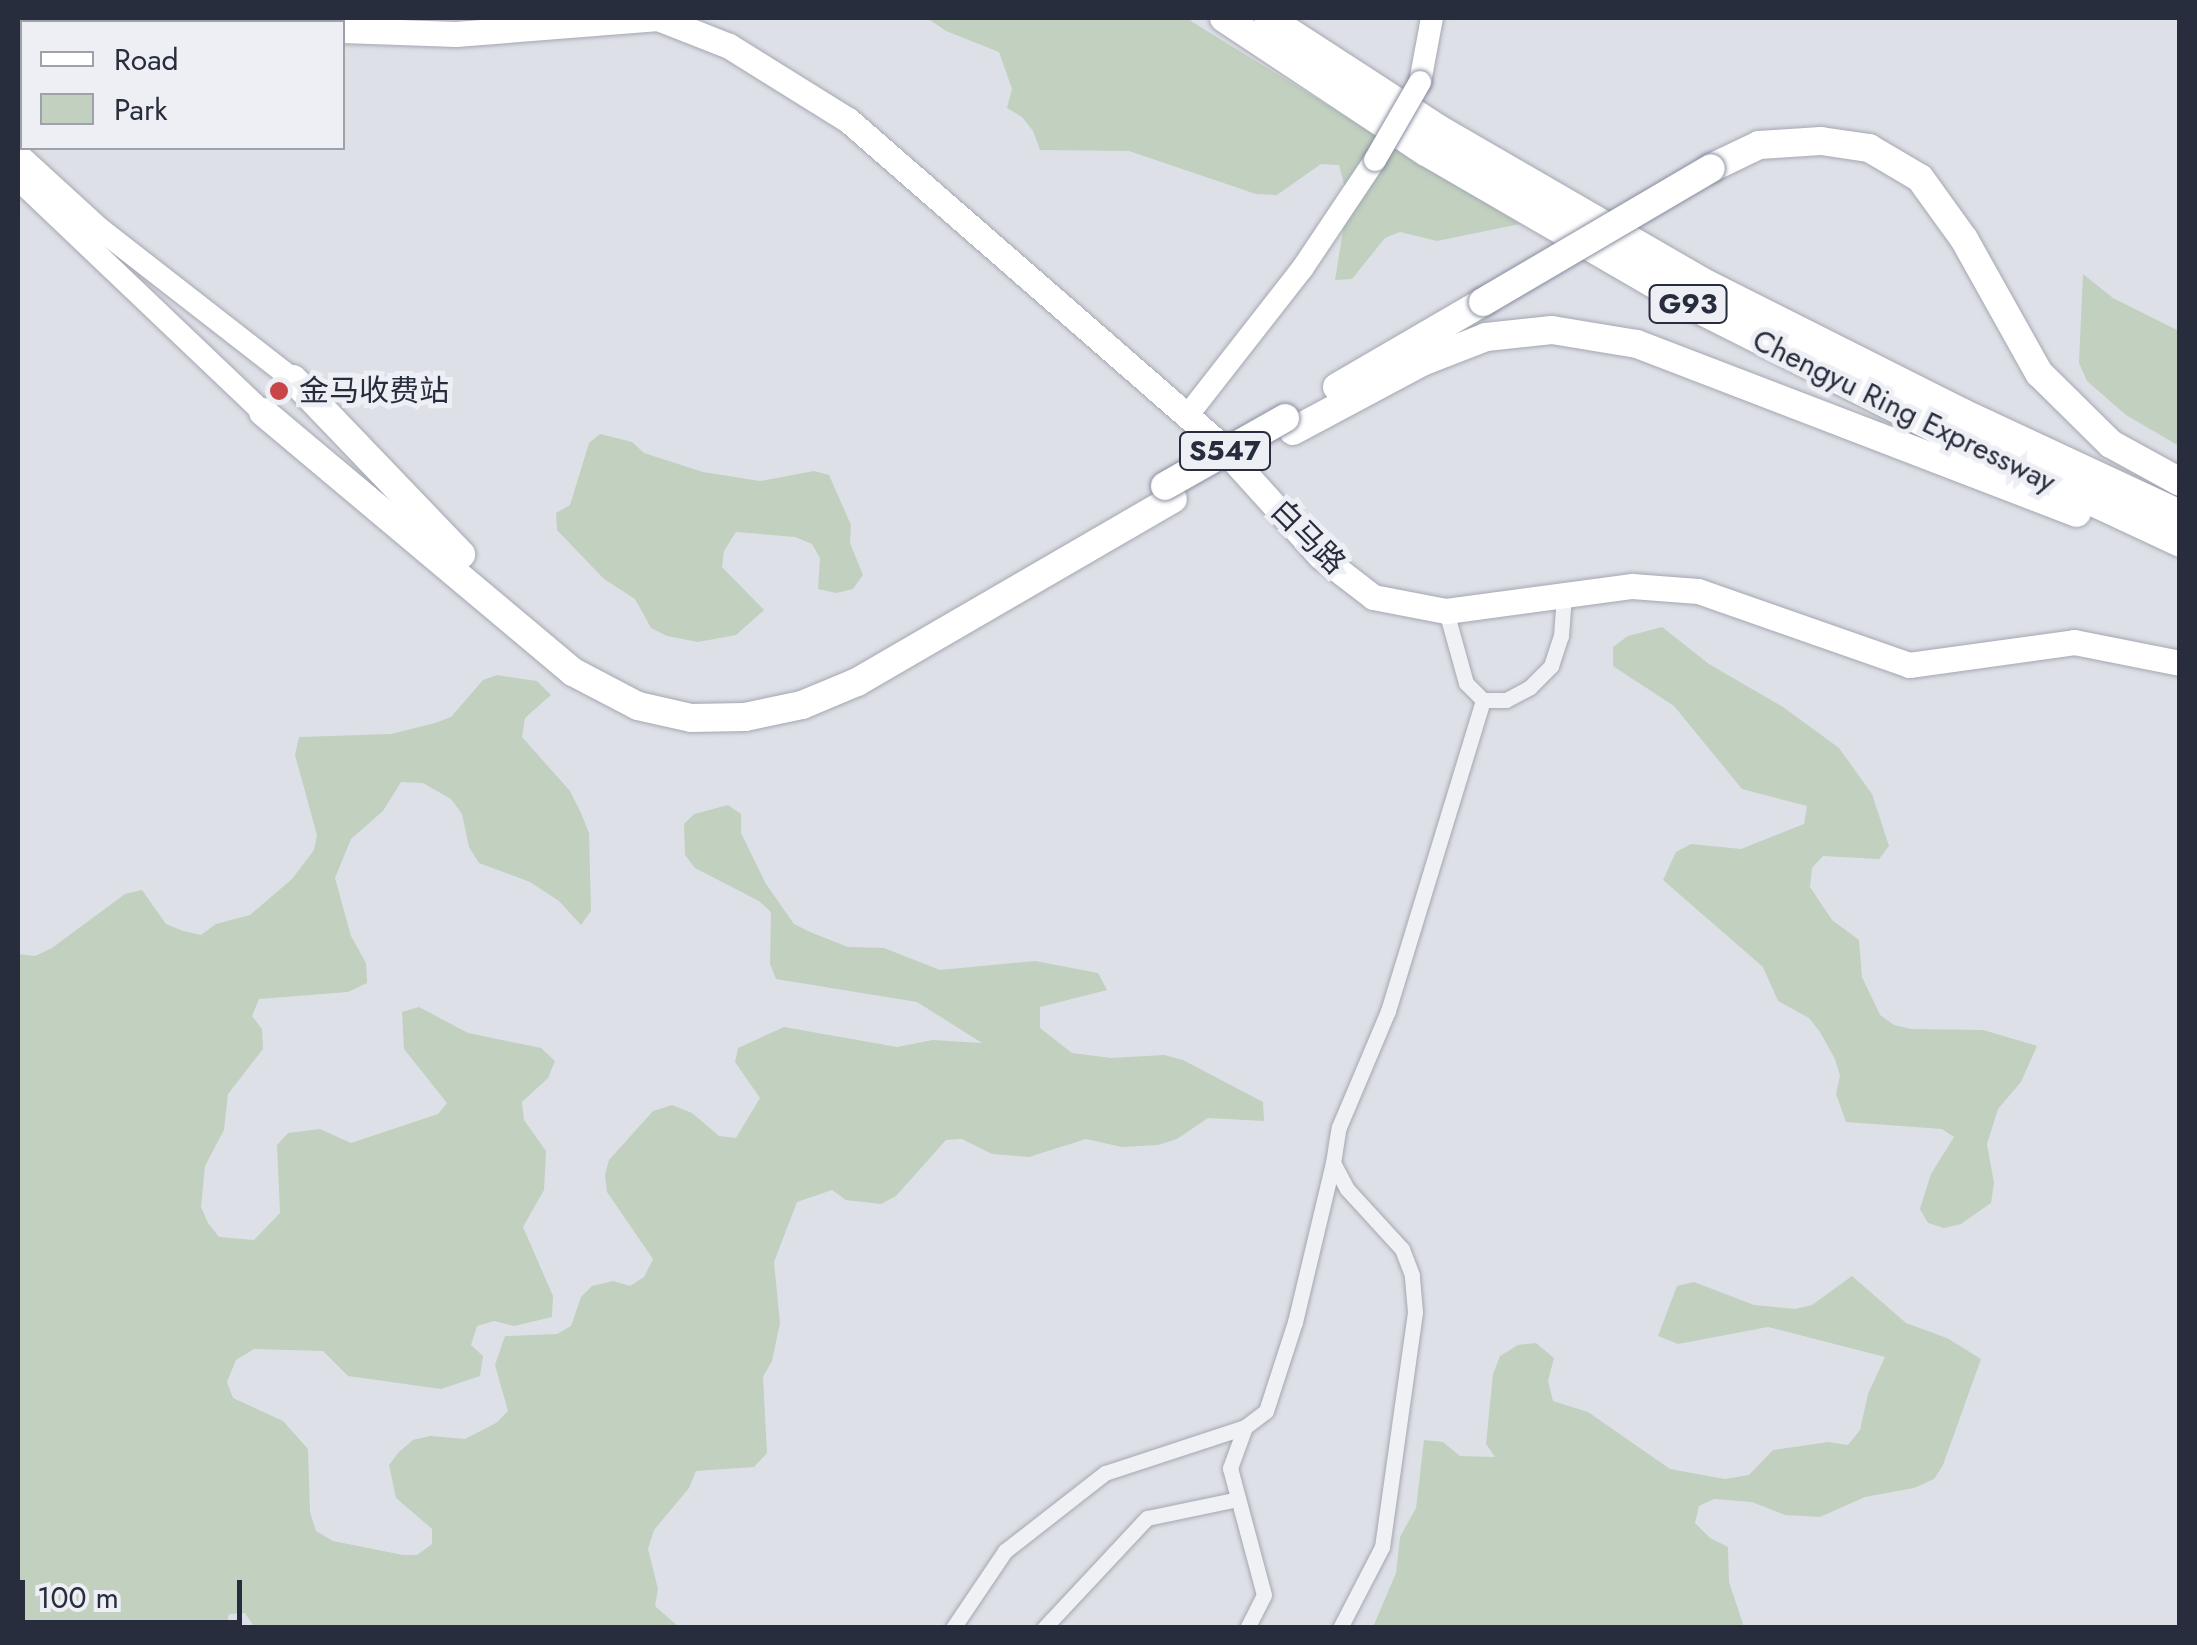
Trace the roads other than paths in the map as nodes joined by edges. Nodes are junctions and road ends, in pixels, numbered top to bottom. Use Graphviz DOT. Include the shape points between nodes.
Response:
graph roads {
  1 [pos="1224,18"];
  2 [pos="1268,18"];
  3 [pos="1432,18"];
  4 [pos="345,30"];
  5 [pos="18,154"];
  6 [pos="18,179"];
  7 [pos="293,379"];
  8 [pos="263,412"];
  9 [pos="1187,416"];
  10 [pos="1289,424"];
  11 [pos="2180,482"];
  12 [pos="1169,492"];
  13 [pos="2180,514"];
  14 [pos="2180,543"];
  15 [pos="2180,552"];
  16 [pos="1564,595"];
  17 [pos="1446,611"];
  18 [pos="2180,663"];
  19 [pos="1482,700"];
  20 [pos="1332,1162"];
  21 [pos="1245,1428"];
  22 [pos="1238,1499"];
  23 [pos="953,1628"];
  24 [pos="1044,1628"];
  25 [pos="1247,1628"];
  26 [pos="1340,1628"];
  1 -- 14 [label="highway, Chengyu Ring Expressway / G93" via="1426,152 1688,304"];
  2 -- 13 [label="highway, Chengyu Ring Expressway / G93" via="1439,129 1700,281"];
  3 -- 9 [label="main road, bridge" via="1420,82 1375,160 1302,269"];
  4 -- 9 [label="main road, 白马路 / S547" via="456,34 658,18 729,46 848,120"];
  5 -- 7 [label="main road" via="100,229"];
  6 -- 8 [label="main road"];
  7 -- 12 [label="highway" via="447,542 538,625 640,691 694,702 798,690 850,668"];
  8 -- 12 [label="highway" via="573,672 638,706 691,718 745,717 802,705 856,682"];
  9 -- 17 [label="main road, 白马路 / S547" via="1320,556 1373,597"];
  10 -- 11 [label="highway, bridge" via="1710,168 1759,145 1821,141 1869,148 1920,178 1964,239 2039,374 2111,444"];
  10 -- 12 [label="highway, bridge"];
  10 -- 15 [label="highway" via="1486,336 1552,330 1637,344"];
  16 -- 17 [label="main road, 白马路 / S547"];
  16 -- 18 [label="main road, 白马路 / S547" via="1632,586 1698,591 1909,665 2074,642"];
  16 -- 19 [label="street" via="1552,666 1506,700"];
  17 -- 19 [label="street" via="1466,683"];
  19 -- 20 [label="street" via="1399,978"];
  20 -- 21 [label="street" via="1284,1358 1266,1412"];
  20 -- 26 [label="street" via="1347,1189 1402,1249 1414,1312 1382,1547"];
  21 -- 22 [label="street" via="1230,1468"];
  21 -- 23 [label="street" via="1104,1474 1005,1551"];
  22 -- 24 [label="street" via="1147,1518"];
  22 -- 25 [label="street" via="1264,1596"];
}
